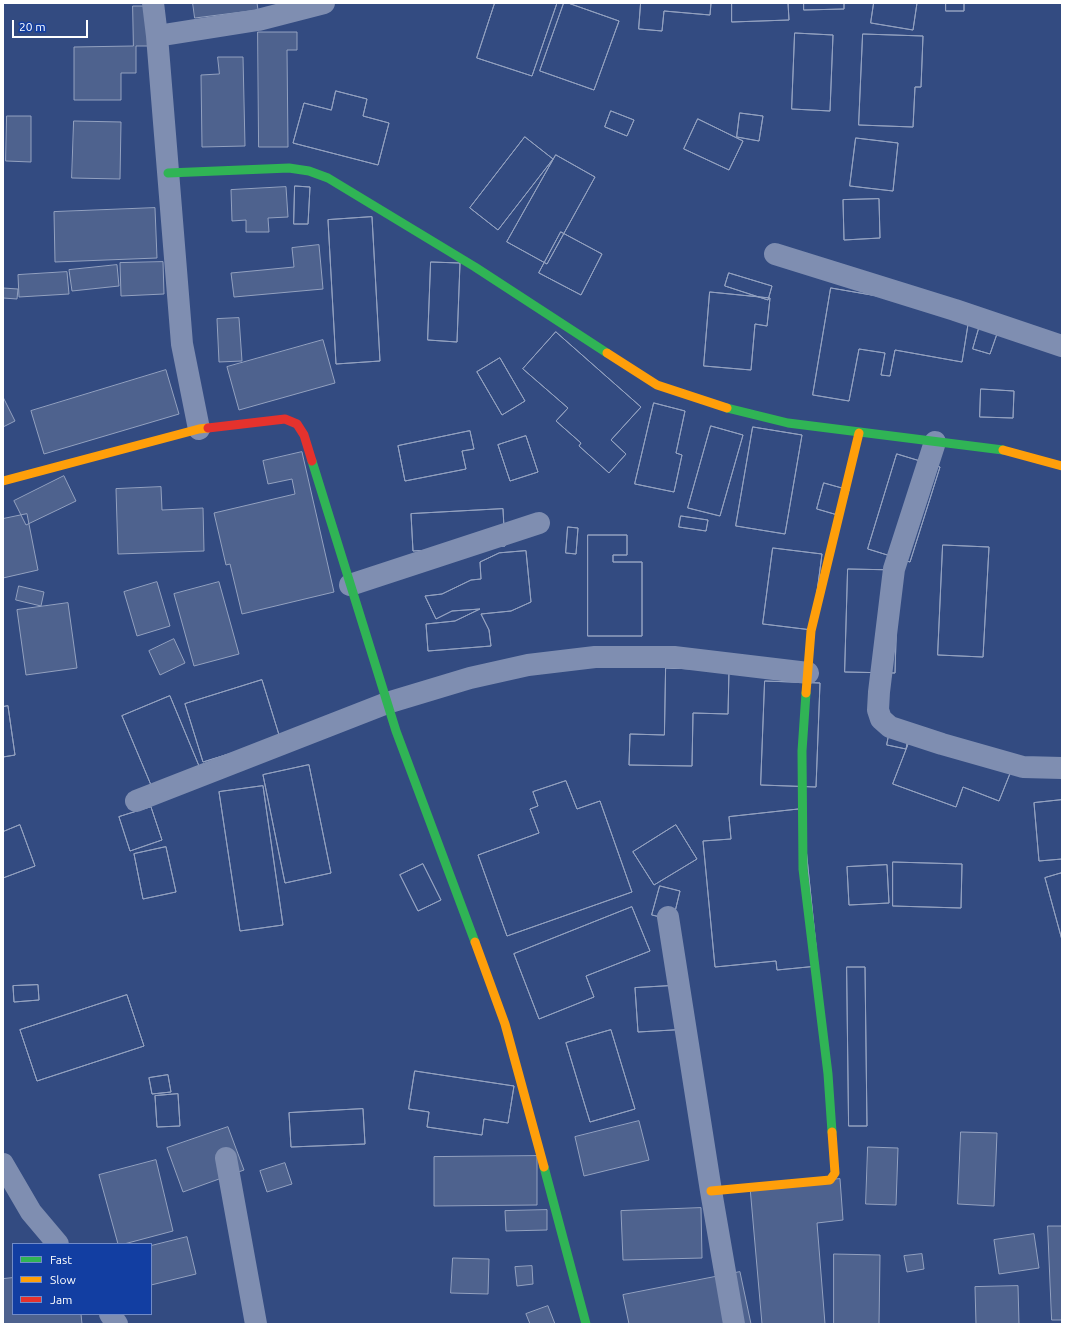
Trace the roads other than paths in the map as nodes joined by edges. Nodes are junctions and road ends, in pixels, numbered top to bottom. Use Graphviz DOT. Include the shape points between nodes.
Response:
graph roads {
  1 [pos="153,3"];
  2 [pos="324,3"];
  3 [pos="157,36"];
  4 [pos="168,173"];
  5 [pos="775,254"];
  6 [pos="1062,346"];
  7 [pos="199,429"];
  8 [pos="859,433"];
  9 [pos="935,442"];
  10 [pos="1062,466"];
  11 [pos="3,481"];
  12 [pos="539,523"];
  13 [pos="350,585"];
  14 [pos="808,673"];
  15 [pos="387,703"];
  16 [pos="1062,768"];
  17 [pos="136,801"];
  18 [pos="668,917"];
  19 [pos="226,1158"];
  20 [pos="3,1164"];
  21 [pos="711,1191"];
  22 [pos="57,1243"];
  23 [pos="111,1315"];
  24 [pos="117,1324"];
  25 [pos="256,1324"];
  26 [pos="586,1324"];
  27 [pos="734,1324"];
  1 -- 3 [label="street"];
  2 -- 3 [label="street" via="258,20"];
  3 -- 4 [label="street"];
  4 -- 7 [label="street" via="182,344"];
  4 -- 8 [label="street" via="289,168 309,171 328,178 475,267 657,385 721,407 788,423"];
  5 -- 6 [label="street"];
  7 -- 11 [label="street"];
  7 -- 13 [label="street" via="285,419 297,424 304,435"];
  8 -- 9 [label="street"];
  8 -- 14 [label="street" via="811,631"];
  9 -- 10 [label="street" via="1009,452"];
  9 -- 16 [label="street" via="894,569 879,692 878,710 881,719 890,726 942,744 1022,767"];
  12 -- 13 [label="street"];
  13 -- 15 [label="street"];
  14 -- 15 [label="street" via="674,657 595,657 528,665 470,678"];
  14 -- 21 [label="street" via="802,751 803,869 828,1074 835,1173 830,1180"];
  15 -- 17 [label="street"];
  15 -- 26 [label="street" via="505,1024"];
  18 -- 21 [label="street"];
  19 -- 25 [label="street"];
  20 -- 22 [label="street" via="31,1212"];
  21 -- 27 [label="street"];
  23 -- 24 [label="street"];
}
